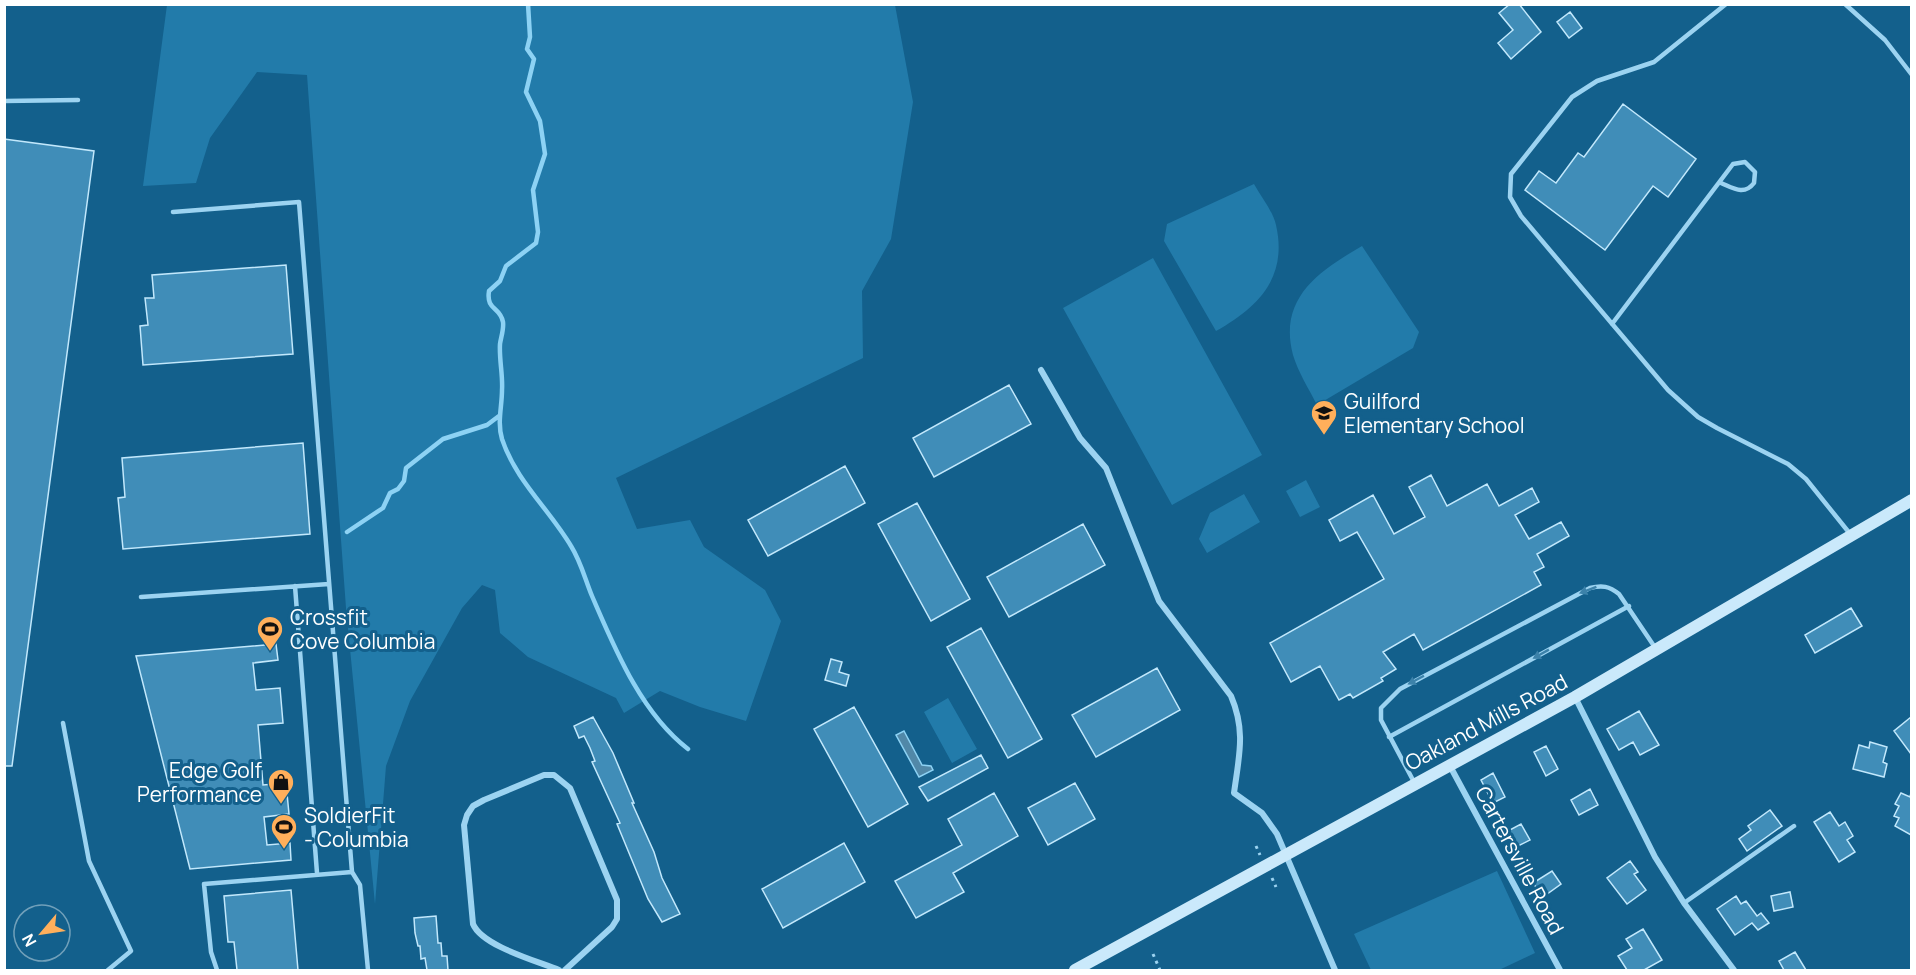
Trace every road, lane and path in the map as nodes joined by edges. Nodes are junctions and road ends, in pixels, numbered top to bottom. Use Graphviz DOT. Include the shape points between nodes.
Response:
graph roads {
  1 [pos="1726,4"];
  2 [pos="1845,4"];
  3 [pos="1911,75"];
  4 [pos="78,100"];
  5 [pos="4,101"];
  6 [pos="1721,183"];
  7 [pos="173,212"];
  8 [pos="1612,324"];
  9 [pos="1041,370"];
  10 [pos="1911,500"];
  11 [pos="1851,535"];
  12 [pos="329,584"];
  13 [pos="295,586"];
  14 [pos="141,597"];
  15 [pos="1629,606"];
  16 [pos="1656,649"];
  17 [pos="1575,697"];
  18 [pos="63,723"];
  19 [pos="1389,737"];
  20 [pos="1450,765"];
  21 [pos="1414,783"];
  22 [pos="1794,826"];
  23 [pos="1256,846"];
  24 [pos="1287,855"];
  25 [pos="1263,859"];
  26 [pos="352,872"];
  27 [pos="317,873"];
  28 [pos="1270,874"];
  29 [pos="1276,887"];
  30 [pos="1684,903"];
  31 [pos="1153,954"];
  32 [pos="108,970"];
  33 [pos="217,970"];
  34 [pos="368,970"];
  35 [pos="559,970"];
  36 [pos="565,970"];
  37 [pos="1075,970"];
  38 [pos="1160,970"];
  39 [pos="1335,970"];
  40 [pos="1560,970"];
  41 [pos="1734,970"];
  1 -- 8 [label="lane" via="1654,62 1597,81 1572,97 1511,174 1510,197 1521,216"];
  2 -- 3 [label="lane" via="1885,40"];
  4 -- 5 [label="lane"];
  6 -- 6 [label="lane" via="1733,164 1739,162 1750,165 1755,172 1754,183 1746,190"];
  6 -- 8 [label="lane"];
  7 -- 12 [label="lane" via="299,202"];
  8 -- 11 [label="lane" via="1684,406 1717,428 1788,464 1806,479"];
  9 -- 24 [label="street" via="1080,438 1106,468 1159,601 1231,696 1242,735 1234,793 1262,813"];
  10 -- 11 [label="street, Oakland Mills Road"];
  11 -- 16 [label="street, Oakland Mills Road"];
  12 -- 13 [label="lane"];
  12 -- 26 [label="lane"];
  13 -- 14 [label="lane"];
  13 -- 27 [label="lane"];
  15 -- 16 [label="lane"];
  15 -- 19 [label="lane, one-way"];
  15 -- 19 [label="lane, one-way" via="1611,588 1590,588 1400,689 1381,708 1381,720"];
  16 -- 17 [label="street, Oakland Mills Road"];
  17 -- 20 [label="street, Oakland Mills Road"];
  17 -- 30 [label="street" via="1655,857"];
  18 -- 32 [label="lane" via="89,861 131,951"];
  19 -- 21 [label="lane"];
  20 -- 21 [label="street, Oakland Mills Road"];
  20 -- 40 [label="street, Cartersville Road"];
  21 -- 24 [label="street, Oakland Mills Road"];
  22 -- 30 [label="lane"];
  23 -- 25 [label="path"];
  24 -- 37 [label="street, Oakland Mills Road"];
  24 -- 39 [label="street"];
  26 -- 27 [label="lane"];
  26 -- 34 [label="lane" via="360,885"];
  27 -- 33 [label="lane" via="204,884 211,951"];
  28 -- 29 [label="path"];
  30 -- 41 [label="street"];
  31 -- 38 [label="path"];
  35 -- 36 [label="street" via="492,943 476,932 464,825 473,806 544,775 554,775 570,788 617,900 617,919 612,927"];
}
